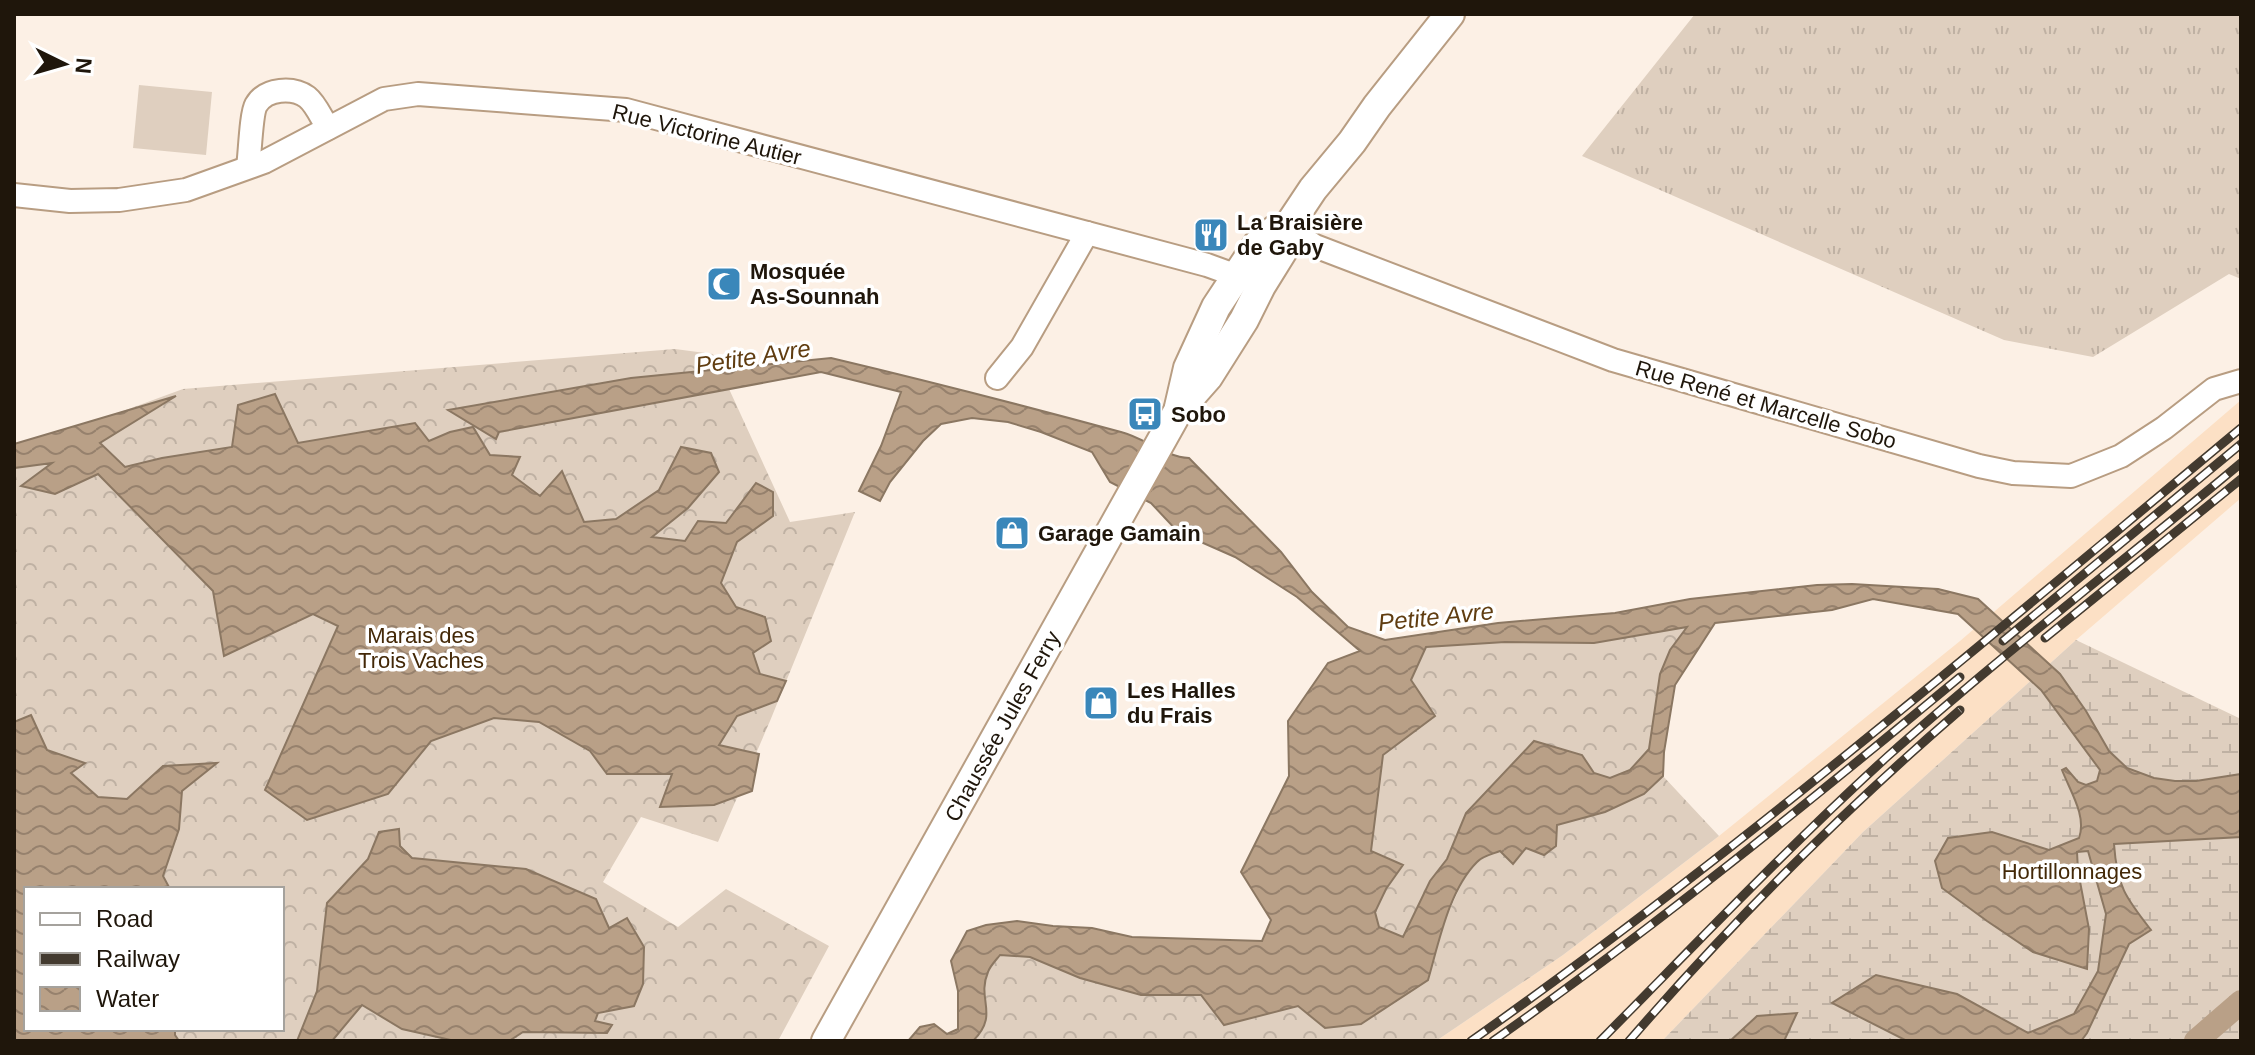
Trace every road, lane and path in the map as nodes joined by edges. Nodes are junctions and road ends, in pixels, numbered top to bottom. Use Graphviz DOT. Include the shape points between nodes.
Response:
graph roads {
  1 [pos="1450,14"];
  2 [pos="328,128"];
  3 [pos="248,167"];
  4 [pos="14,195"];
  5 [pos="1287,228"];
  6 [pos="1087,233"];
  7 [pos="1249,280"];
  8 [pos="997,378"];
  9 [pos="2241,381"];
  10 [pos="826,1041"];
  1 -- 5 [label="main road, Chaussée Jules Ferry"];
  2 -- 3 [label="street, Rue Victorine Autier"];
  2 -- 3 [label="street" via="309,98 292,91 267,95 256,106"];
  2 -- 6 [label="street, Rue Victorine Autier" via="384,99 418,94 626,110"];
  3 -- 4 [label="street, Rue Victorine Autier" via="186,190 119,200"];
  5 -- 7 [label="main road, Chaussée Jules Ferry" via="1287,244"];
  5 -- 9 [label="street, Rue René et Marcelle Sobo" via="1324,250 1613,360 2013,473 2071,476 2096,467 2142,443 2214,389"];
  6 -- 7 [label="street, Rue Victorine Autier"];
  6 -- 8 [label="street" via="1022,347"];
  7 -- 10 [label="main road, Chaussée Jules Ferry" via="1216,307 1188,368 1178,411"];
}
